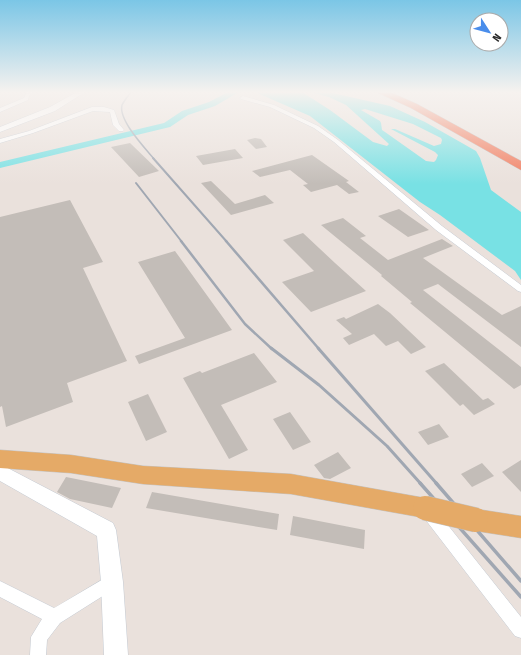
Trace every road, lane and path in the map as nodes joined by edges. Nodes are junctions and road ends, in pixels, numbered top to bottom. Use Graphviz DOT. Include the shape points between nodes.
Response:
graph roads {
  1 [pos="19,123"];
  2 [pos="57,123"];
  3 [pos="115,123"];
  4 [pos="307,123"];
  5 [pos="444,123"];
  6 [pos="0,130"];
  7 [pos="121,130"];
  8 [pos="0,141"];
  9 [pos="521,166"];
  10 [pos="521,289"];
  11 [pos="0,459"];
  12 [pos="0,472"];
  13 [pos="425,508"];
  14 [pos="521,527"];
  15 [pos="112,582"];
  16 [pos="0,589"];
  17 [pos="54,617"];
  18 [pos="521,630"];
  19 [pos="38,655"];
  20 [pos="116,655"];
  1 -- 6 [label="main road"];
  2 -- 8 [label="street"];
  3 -- 7 [label="street"];
  4 -- 10 [label="street" via="336,141 440,228"];
  5 -- 9 [label="highway"];
  11 -- 13 [label="main road" via="71,464 143,475 292,484"];
  12 -- 15 [label="main road" via="106,530"];
  13 -- 14 [label="main road, bridge"];
  13 -- 18 [label="street"];
  15 -- 17 [label="street"];
  15 -- 20 [label="main road"];
  16 -- 17 [label="street"];
  17 -- 19 [label="street" via="39,637"];
}
